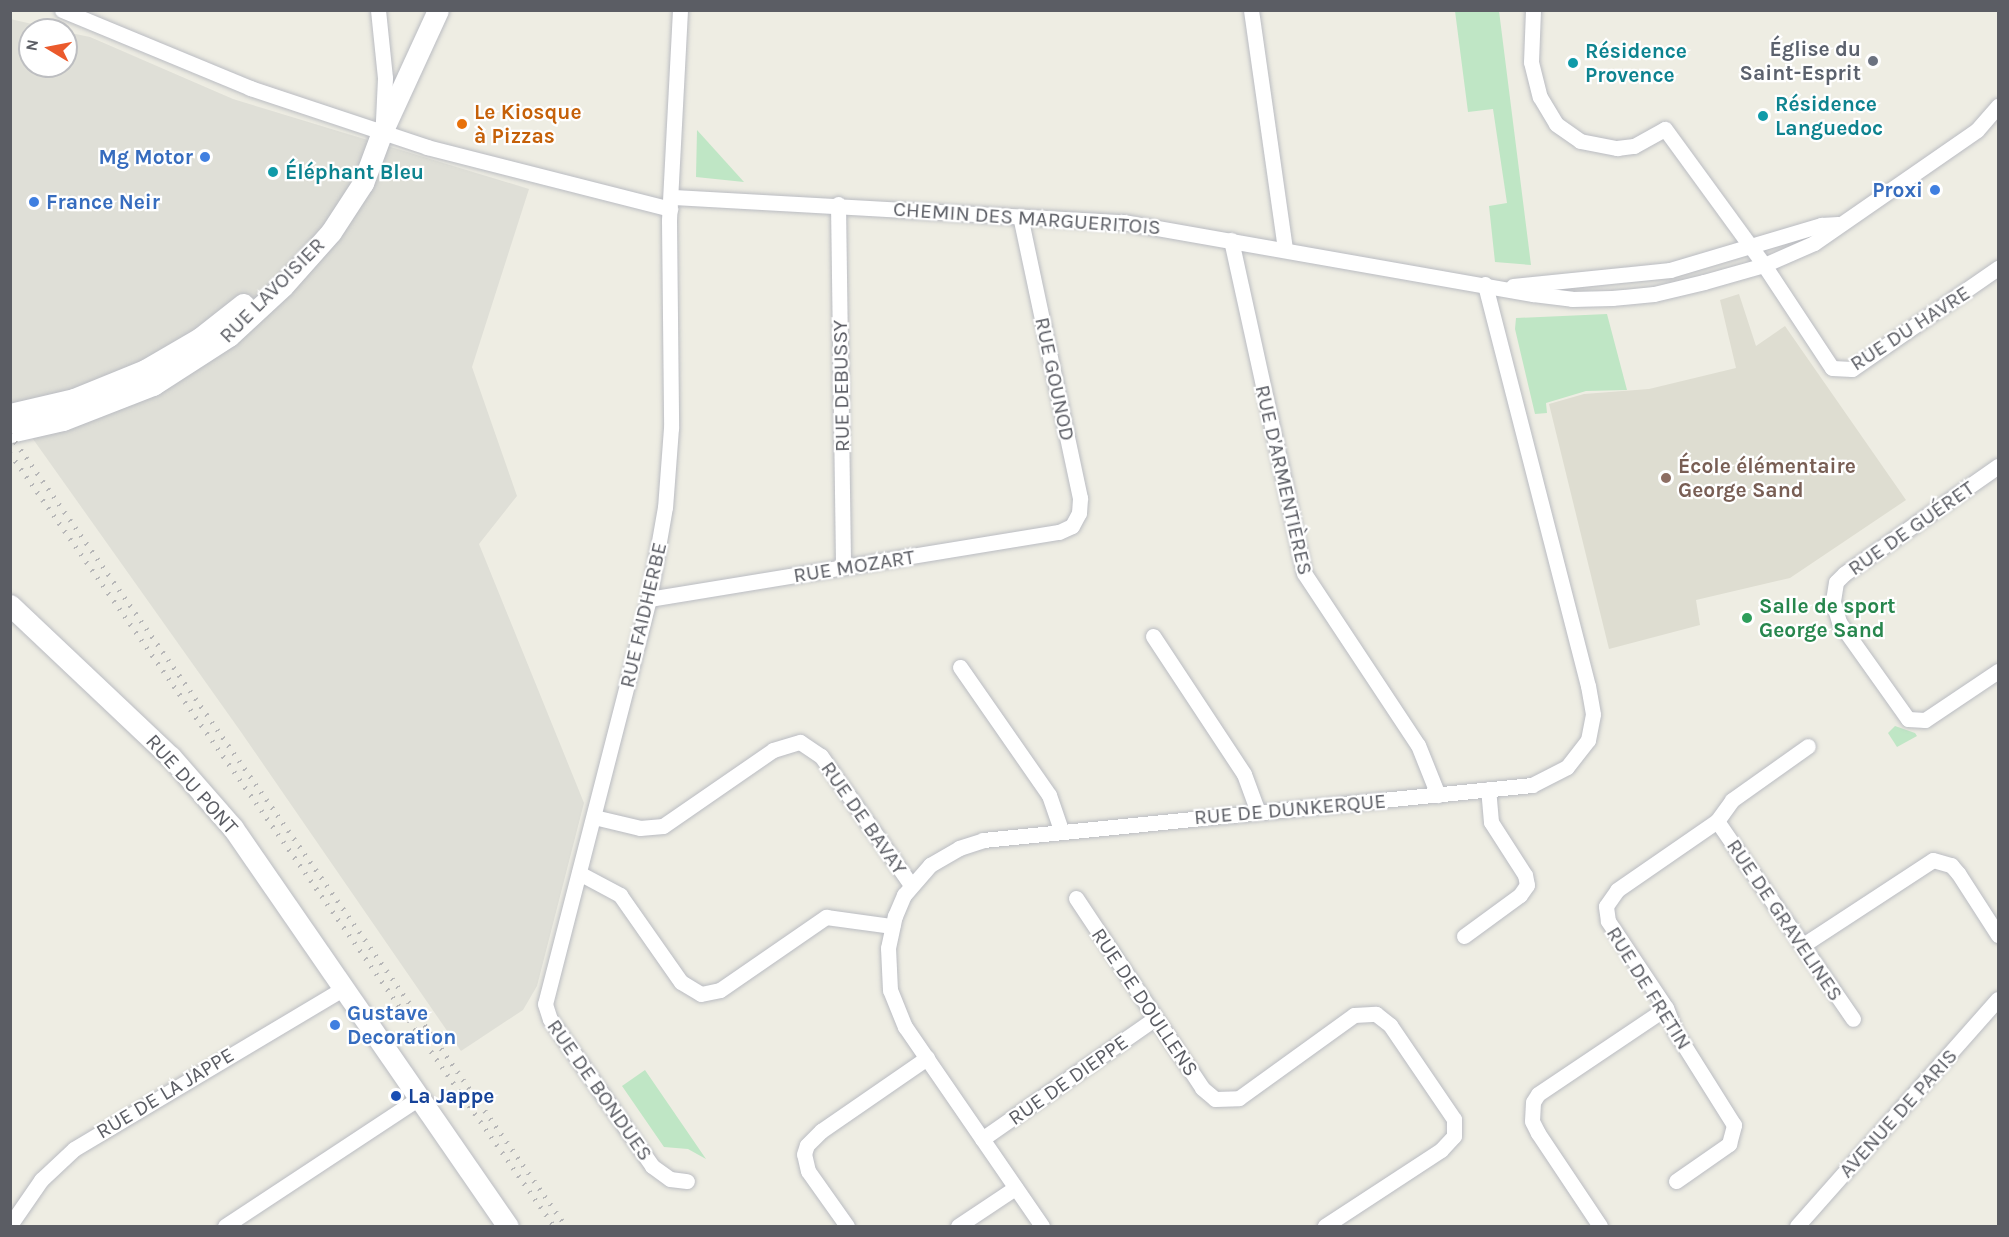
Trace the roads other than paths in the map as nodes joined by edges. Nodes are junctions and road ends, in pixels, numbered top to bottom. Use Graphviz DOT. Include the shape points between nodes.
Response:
graph roads {
  1 [pos="62,10"];
  2 [pos="378,10"];
  3 [pos="438,10"];
  4 [pos="680,10"];
  5 [pos="1251,10"];
  6 [pos="1533,10"];
  7 [pos="1998,106"];
  8 [pos="382,132"];
  9 [pos="671,203"];
  10 [pos="838,204"];
  11 [pos="1020,216"];
  12 [pos="1838,224"];
  13 [pos="1231,240"];
  14 [pos="1751,248"];
  15 [pos="1285,249"];
  16 [pos="1764,265"];
  17 [pos="1998,268"];
  18 [pos="1485,284"];
  19 [pos="1507,287"];
  20 [pos="10,414"];
  21 [pos="43,416"];
  22 [pos="10,422"];
  23 [pos="10,432"];
  24 [pos="1998,466"];
  25 [pos="1059,532"];
  26 [pos="843,567"];
  27 [pos="649,599"];
  28 [pos="10,606"];
  29 [pos="1153,636"];
  30 [pos="960,667"];
  31 [pos="1998,671"];
  32 [pos="1808,746"];
  33 [pos="1488,789"];
  34 [pos="1438,795"];
  35 [pos="1258,812"];
  36 [pos="594,817"];
  37 [pos="1718,821"];
  38 [pos="1062,832"];
  39 [pos="579,873"];
  40 [pos="911,885"];
  41 [pos="1076,898"];
  42 [pos="892,926"];
  43 [pos="1998,935"];
  44 [pos="1464,936"];
  45 [pos="1803,945"];
  46 [pos="344,988"];
  47 [pos="1998,999"];
  48 [pos="1666,1008"];
  49 [pos="546,1011"];
  50 [pos="1154,1019"];
  51 [pos="1853,1019"];
  52 [pos="927,1058"];
  53 [pos="419,1098"];
  54 [pos="982,1139"];
  55 [pos="687,1181"];
  56 [pos="1676,1181"];
  57 [pos="1015,1188"];
  58 [pos="10,1225"];
  59 [pos="225,1227"];
  60 [pos="507,1227"];
  61 [pos="847,1227"];
  62 [pos="958,1227"];
  63 [pos="1042,1227"];
  64 [pos="1325,1227"];
  65 [pos="1600,1227"];
  66 [pos="1797,1227"];
  1 -- 8 [label="street, CHEMIN DES MARGUERITOIS" via="258,91"];
  2 -- 8 [label="street" via="385,78"];
  3 -- 8 [label="main road, RUE LAVOISIER"];
  4 -- 9 [label="street, RUE FAIDHERBE"];
  5 -- 15 [label="street"];
  6 -- 14 [label="street" via="1532,63 1540,97 1556,124 1580,141 1617,148 1634,146 1665,129"];
  7 -- 12 [label="street" via="1977,130"];
  8 -- 9 [label="street, CHEMIN DES MARGUERITOIS" via="521,174"];
  8 -- 21 [label="main road, RUE LAVOISIER" via="323,220 286,263 200,338 116,384"];
  8 -- 21 [label="main road, RUE LAVOISIER" via="363,183 336,224 283,286 229,336 153,385"];
  9 -- 10 [label="street, CHEMIN DES MARGUERITOIS"];
  9 -- 27 [label="street, RUE FAIDHERBE" via="669,464"];
  10 -- 11 [label="street, CHEMIN DES MARGUERITOIS"];
  10 -- 26 [label="street, RUE DEBUSSY"];
  11 -- 13 [label="street, CHEMIN DES MARGUERITOIS" via="1123,222"];
  11 -- 25 [label="street, RUE GOUNOD" via="1080,498 1076,520"];
  12 -- 14 [label="street" via="1821,225"];
  12 -- 16 [label="street" via="1814,243"];
  13 -- 15 [label="street, CHEMIN DES MARGUERITOIS"];
  13 -- 34 [label="street, RUE D'ARMENTIÈRES" via="1304,573 1418,745"];
  14 -- 16 [label="street"];
  14 -- 19 [label="street" via="1670,270"];
  15 -- 18 [label="street, CHEMIN DES MARGUERITOIS"];
  16 -- 17 [label="street, RUE DU HAVRE" via="1827,363 1842,371 1857,366"];
  16 -- 19 [label="street" via="1654,294 1612,298 1572,299"];
  18 -- 19 [label="street, CHEMIN DES MARGUERITOIS"];
  18 -- 33 [label="street, RUE DE DUNKERQUE" via="1593,714 1588,740 1567,767 1532,785"];
  20 -- 21 [label="main road, RUE LAVOISIER"];
  21 -- 22 [label="main road, RUE LAVOISIER"];
  21 -- 23 [label="main road, RUE LAVOISIER"];
  24 -- 31 [label="street, RUE DE GUÉRET" via="1844,574 1836,582 1833,602 1839,622 1908,719 1925,720"];
  25 -- 26 [label="street, RUE MOZART"];
  26 -- 27 [label="street, RUE MOZART"];
  27 -- 36 [label="street, RUE FAIDHERBE"];
  28 -- 46 [label="main road, RUE DU PONT" via="140,726 203,791"];
  29 -- 35 [label="street" via="1244,774"];
  30 -- 38 [label="street" via="1049,795"];
  32 -- 37 [label="street, RUE DE FRETIN" via="1732,800"];
  33 -- 34 [label="street, RUE DE DUNKERQUE"];
  33 -- 44 [label="street" via="1491,822 1525,875 1527,885 1520,895"];
  34 -- 35 [label="street, RUE DE DUNKERQUE"];
  35 -- 38 [label="street, RUE DE DUNKERQUE"];
  36 -- 39 [label="street, RUE FAIDHERBE"];
  36 -- 40 [label="street, RUE DE BAVAY" via="640,828 663,826 773,750 800,742 822,756"];
  37 -- 45 [label="street, RUE DE GRAVELINES"];
  37 -- 48 [label="street, RUE DE FRETIN" via="1617,890 1606,906 1608,921"];
  38 -- 40 [label="street, RUE DE DUNKERQUE" via="970,843 930,865"];
  39 -- 42 [label="street" via="620,895 683,984 701,994 720,990 826,917"];
  39 -- 49 [label="street, RUE FAIDHERBE"];
  40 -- 42 [label="street, RUE DE DUNKERQUE"];
  41 -- 50 [label="street, RUE DE DOULLENS"];
  42 -- 52 [label="street, RUE DE DUNKERQUE" via="887,963 890,990 905,1027"];
  43 -- 45 [label="street" via="1958,873 1933,860"];
  45 -- 51 [label="street, RUE DE GRAVELINES"];
  46 -- 53 [label="main road, RUE DU PONT"];
  46 -- 58 [label="street, RUE DE LA JAPPE" via="74,1149 41,1180"];
  47 -- 66 [label="street, AVENUE DE PARIS"];
  48 -- 56 [label="street, RUE DE FRETIN" via="1675,1031 1732,1116 1735,1132 1729,1144"];
  48 -- 65 [label="street" via="1533,1102 1532,1121 1538,1133"];
  49 -- 55 [label="street, RUE DE BONDUES" via="652,1166 670,1179"];
  50 -- 54 [label="street, RUE DE DIEPPE"];
  50 -- 64 [label="street, RUE DE DOULLENS" via="1202,1088 1220,1100 1239,1098 1354,1015 1376,1014 1390,1025 1454,1119 1454,1136 1441,1150"];
  52 -- 54 [label="street, RUE DE DUNKERQUE"];
  52 -- 61 [label="street" via="821,1131 807,1145 804,1154 808,1171"];
  53 -- 59 [label="street"];
  53 -- 60 [label="main road, RUE DU PONT"];
  54 -- 57 [label="street, RUE DE DUNKERQUE"];
  57 -- 62 [label="street"];
  57 -- 63 [label="street, RUE DE DUNKERQUE"];
}
